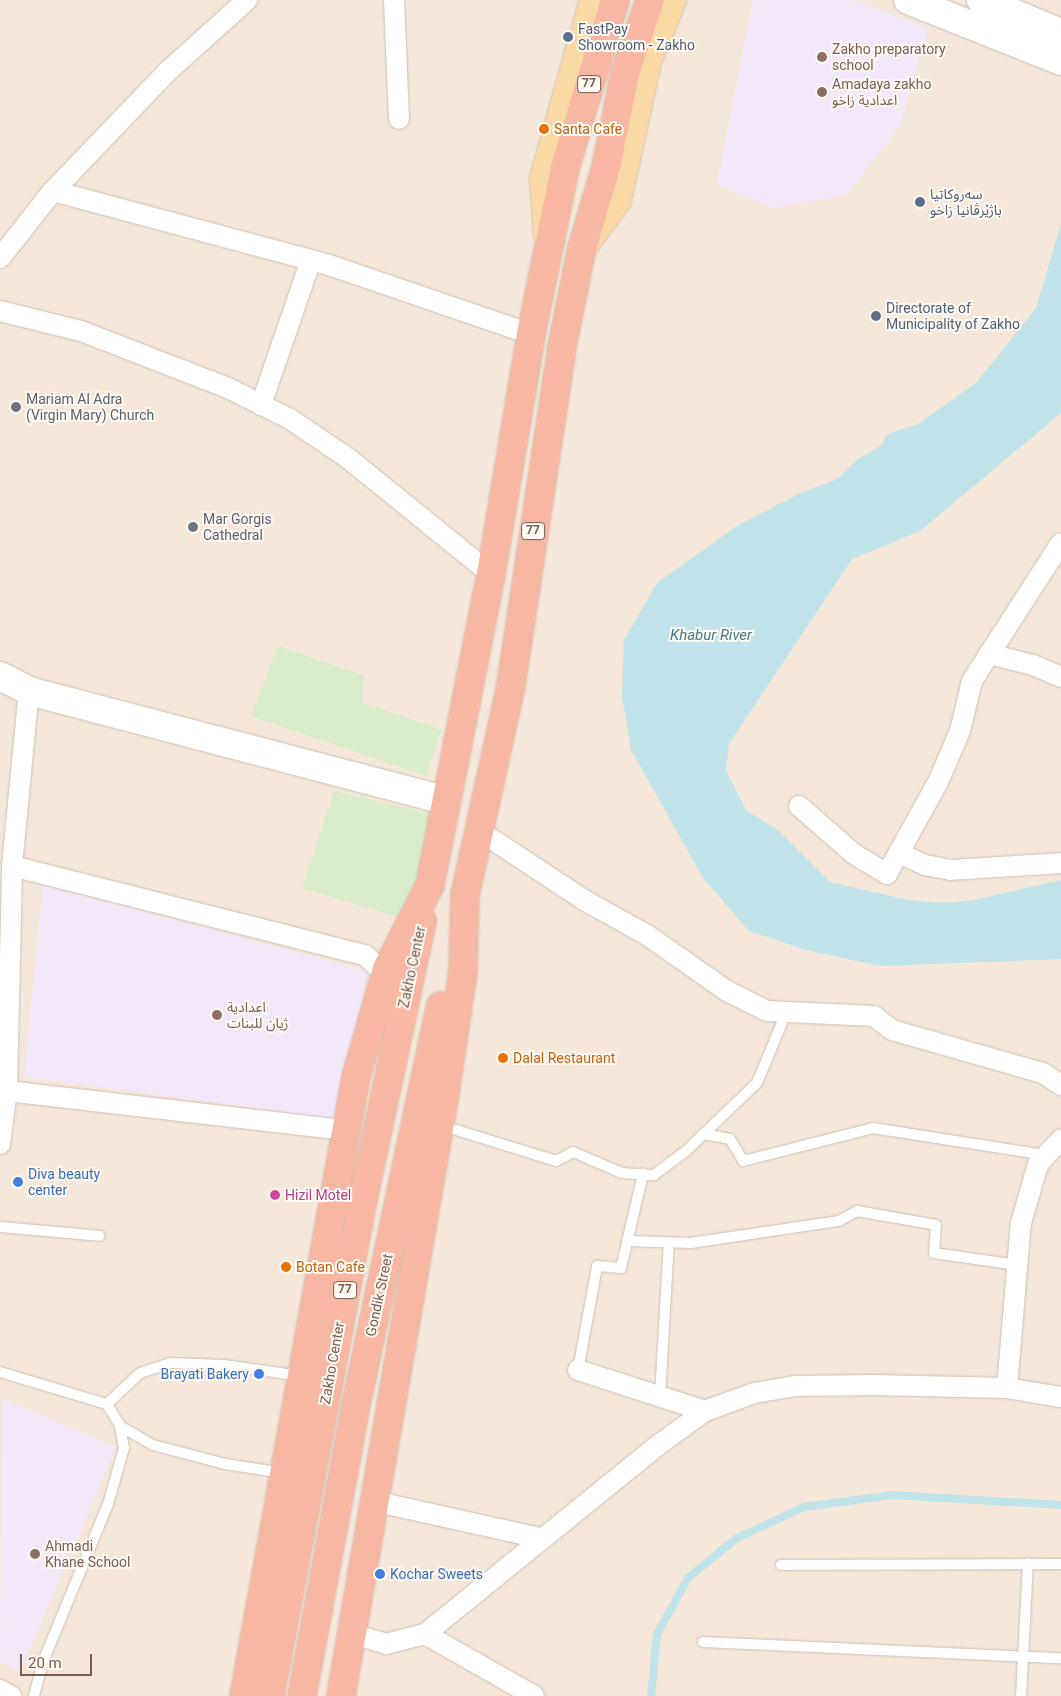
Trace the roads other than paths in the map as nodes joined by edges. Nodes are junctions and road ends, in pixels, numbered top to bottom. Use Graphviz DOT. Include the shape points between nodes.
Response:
graph roads {
  1 [pos="247,0"];
  2 [pos="394,0"];
  3 [pos="594,0"];
  4 [pos="615,0"];
  5 [pos="908,0"];
  6 [pos="985,2"];
  7 [pos="662,3"];
  8 [pos="1061,33"];
  9 [pos="1061,61"];
  10 [pos="399,119"];
  11 [pos="54,191"];
  12 [pos="550,247"];
  13 [pos="582,248"];
  14 [pos="0,258"];
  15 [pos="311,260"];
  16 [pos="0,311"];
  17 [pos="532,334"];
  18 [pos="262,405"];
  19 [pos="1060,548"];
  20 [pos="491,574"];
  21 [pos="989,654"];
  22 [pos="0,676"];
  23 [pos="1061,677"];
  24 [pos="29,690"];
  25 [pos="448,801"];
  26 [pos="799,806"];
  27 [pos="480,832"];
  28 [pos="899,854"];
  29 [pos="1061,863"];
  30 [pos="12,866"];
  31 [pos="430,885"];
  32 [pos="465,895"];
  33 [pos="385,974"];
  34 [pos="786,1013"];
  35 [pos="1061,1085"];
  36 [pos="7,1091"];
  37 [pos="440,1125"];
  38 [pos="345,1130"];
  39 [pos="704,1134"];
  40 [pos="1061,1139"];
  41 [pos="0,1144"];
  42 [pos="1046,1155"];
  43 [pos="643,1174"];
  44 [pos="0,1227"];
  45 [pos="100,1236"];
  46 [pos="627,1241"];
  47 [pos="669,1242"];
  48 [pos="1018,1265"];
  49 [pos="578,1370"];
  50 [pos="0,1372"];
  51 [pos="303,1377"];
  52 [pos="1007,1388"];
  53 [pos="660,1396"];
  54 [pos="1061,1397"];
  55 [pos="107,1404"];
  56 [pos="705,1411"];
  57 [pos="120,1426"];
  58 [pos="285,1474"];
  59 [pos="373,1501"];
  60 [pos="540,1538"];
  61 [pos="1028,1563"];
  62 [pos="1061,1564"];
  63 [pos="780,1565"];
  64 [pos="352,1634"];
  65 [pos="425,1634"];
  66 [pos="703,1642"];
  67 [pos="1024,1656"];
  68 [pos="1061,1658"];
  69 [pos="0,1690"];
  70 [pos="11,1696"];
  71 [pos="34,1696"];
  72 [pos="244,1696"];
  73 [pos="270,1696"];
  74 [pos="302,1696"];
  75 [pos="341,1696"];
  76 [pos="534,1696"];
  77 [pos="1021,1696"];
  1 -- 11 [label="street" via="166,72"];
  2 -- 10 [label="street"];
  3 -- 12 [label="main road" via="544,178"];
  4 -- 12 [label="highway, 77" via="565,168"];
  5 -- 9 [label="street"];
  6 -- 8 [label="street"];
  7 -- 13 [label="highway, 77" via="625,72 606,167"];
  7 -- 13 [label="main road" via="617,200"];
  11 -- 14 [label="street"];
  11 -- 15 [label="street"];
  12 -- 17 [label="highway, 77"];
  13 -- 27 [label="highway, 77" via="562,347 511,685"];
  15 -- 17 [label="street"];
  15 -- 18 [label="street"];
  16 -- 18 [label="street" via="80,331 228,388"];
  17 -- 20 [label="highway, 77"];
  18 -- 20 [label="street" via="290,419 348,459"];
  19 -- 21 [label="street"];
  20 -- 25 [label="highway, 77"];
  21 -- 23 [label="street" via="1033,665"];
  21 -- 28 [label="street" via="972,681 960,731 938,782"];
  22 -- 24 [label="street"];
  24 -- 25 [label="street"];
  24 -- 30 [label="street"];
  25 -- 31 [label="highway, 77"];
  26 -- 28 [label="street" via="854,854 887,874"];
  27 -- 32 [label="highway, 77"];
  27 -- 34 [label="street" via="584,900 647,935 727,991 767,1011"];
  28 -- 29 [label="street" via="950,870"];
  30 -- 33 [label="street" via="365,955"];
  30 -- 36 [label="street"];
  31 -- 33 [label="highway"];
  31 -- 73 [label="highway, Zakho Center / 77" via="360,1213"];
  32 -- 37 [label="highway" via="463,971"];
  32 -- 74 [label="highway, Gondik Street / 77" via="354,1409"];
  33 -- 38 [label="highway" via="356,1077"];
  34 -- 35 [label="street" via="874,1016 892,1030 1043,1073"];
  34 -- 39 [label="lane" via="757,1083"];
  36 -- 38 [label="street"];
  36 -- 41 [label="street"];
  37 -- 43 [label="lane" via="556,1161 572,1152 622,1173"];
  37 -- 59 [label="highway"];
  38 -- 51 [label="highway"];
  39 -- 42 [label="lane" via="730,1139 743,1161 873,1128"];
  39 -- 43 [label="lane" via="654,1175"];
  40 -- 42 [label="street"];
  42 -- 48 [label="street" via="1038,1164 1021,1223"];
  43 -- 46 [label="lane"];
  44 -- 45 [label="lane"];
  46 -- 47 [label="lane"];
  46 -- 49 [label="lane" via="621,1268 596,1266"];
  47 -- 48 [label="lane" via="691,1243 839,1221 857,1211 936,1225 934,1253"];
  47 -- 53 [label="lane"];
  48 -- 52 [label="street"];
  49 -- 53 [label="street"];
  50 -- 55 [label="lane"];
  51 -- 55 [label="lane" via="224,1365 170,1363 140,1373"];
  51 -- 58 [label="highway"];
  52 -- 54 [label="street"];
  52 -- 56 [label="street" via="796,1386 754,1393"];
  53 -- 56 [label="street"];
  55 -- 57 [label="lane"];
  56 -- 60 [label="street"];
  57 -- 58 [label="lane" via="153,1445 225,1464"];
  57 -- 71 [label="lane" via="124,1448 108,1504 43,1662"];
  58 -- 72 [label="highway"];
  59 -- 60 [label="street"];
  59 -- 64 [label="highway"];
  60 -- 65 [label="street"];
  61 -- 62 [label="lane"];
  61 -- 63 [label="lane"];
  61 -- 67 [label="lane"];
  64 -- 65 [label="street" via="386,1644"];
  64 -- 75 [label="highway"];
  65 -- 76 [label="street"];
  66 -- 67 [label="lane"];
  67 -- 68 [label="lane"];
  67 -- 77 [label="lane"];
  69 -- 70 [label="street"];
}
